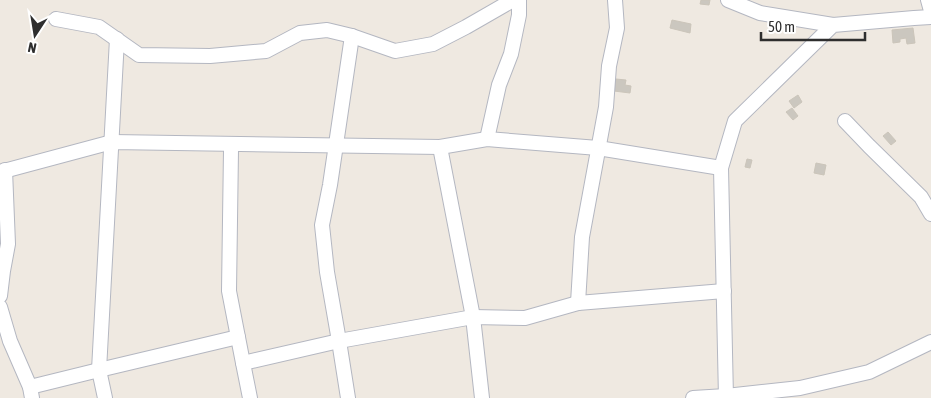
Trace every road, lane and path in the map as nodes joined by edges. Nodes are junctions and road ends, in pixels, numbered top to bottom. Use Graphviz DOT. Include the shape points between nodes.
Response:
graph roads {
  1 [pos="513,0"];
  2 [pos="519,0"];
  3 [pos="615,0"];
  4 [pos="728,0"];
  5 [pos="928,0"];
  6 [pos="931,11"];
  7 [pos="931,18"];
  8 [pos="56,19"];
  9 [pos="833,25"];
  10 [pos="352,36"];
  11 [pos="117,39"];
  12 [pos="845,121"];
  13 [pos="487,138"];
  14 [pos="112,142"];
  15 [pos="336,145"];
  16 [pos="440,147"];
  17 [pos="598,148"];
  18 [pos="231,150"];
  19 [pos="721,168"];
  20 [pos="3,171"];
  21 [pos="931,214"];
  22 [pos="724,292"];
  23 [pos="0,296"];
  24 [pos="578,303"];
  25 [pos="0,307"];
  26 [pos="473,317"];
  27 [pos="238,337"];
  28 [pos="339,340"];
  29 [pos="931,342"];
  30 [pos="242,363"];
  31 [pos="99,370"];
  32 [pos="31,393"];
  33 [pos="726,397"];
  34 [pos="105,398"];
  35 [pos="250,398"];
  36 [pos="348,398"];
  37 [pos="482,398"];
  38 [pos="694,398"];
  1 -- 10 [label="street" via="433,44 395,51"];
  2 -- 13 [label="street" via="511,54 499,85"];
  3 -- 17 [label="street" via="617,28"];
  4 -- 9 [label="street" via="760,13"];
  5 -- 6 [label="street"];
  7 -- 9 [label="street"];
  8 -- 11 [label="street" via="99,27"];
  9 -- 19 [label="street" via="735,121"];
  10 -- 11 [label="street" via="327,30 300,33 266,51 210,56 139,55"];
  10 -- 15 [label="street"];
  11 -- 14 [label="street"];
  12 -- 21 [label="street" via="922,197"];
  13 -- 16 [label="street"];
  13 -- 17 [label="street"];
  14 -- 15 [label="street"];
  14 -- 20 [label="street"];
  14 -- 31 [label="street"];
  15 -- 16 [label="street"];
  15 -- 28 [label="street" via="322,226"];
  16 -- 26 [label="street"];
  17 -- 19 [label="street"];
  17 -- 24 [label="street" via="582,238"];
  18 -- 27 [label="street" via="229,292"];
  19 -- 22 [label="street"];
  20 -- 23 [label="street" via="8,244"];
  22 -- 24 [label="street"];
  22 -- 33 [label="street"];
  24 -- 26 [label="street" via="525,318"];
  25 -- 32 [label="street"];
  26 -- 28 [label="street"];
  26 -- 37 [label="street"];
  27 -- 30 [label="street"];
  27 -- 31 [label="street"];
  28 -- 30 [label="street"];
  28 -- 36 [label="street"];
  29 -- 33 [label="street" via="869,372 800,388"];
  30 -- 35 [label="street"];
  31 -- 32 [label="street"];
  31 -- 34 [label="street"];
  33 -- 38 [label="street"];
}
